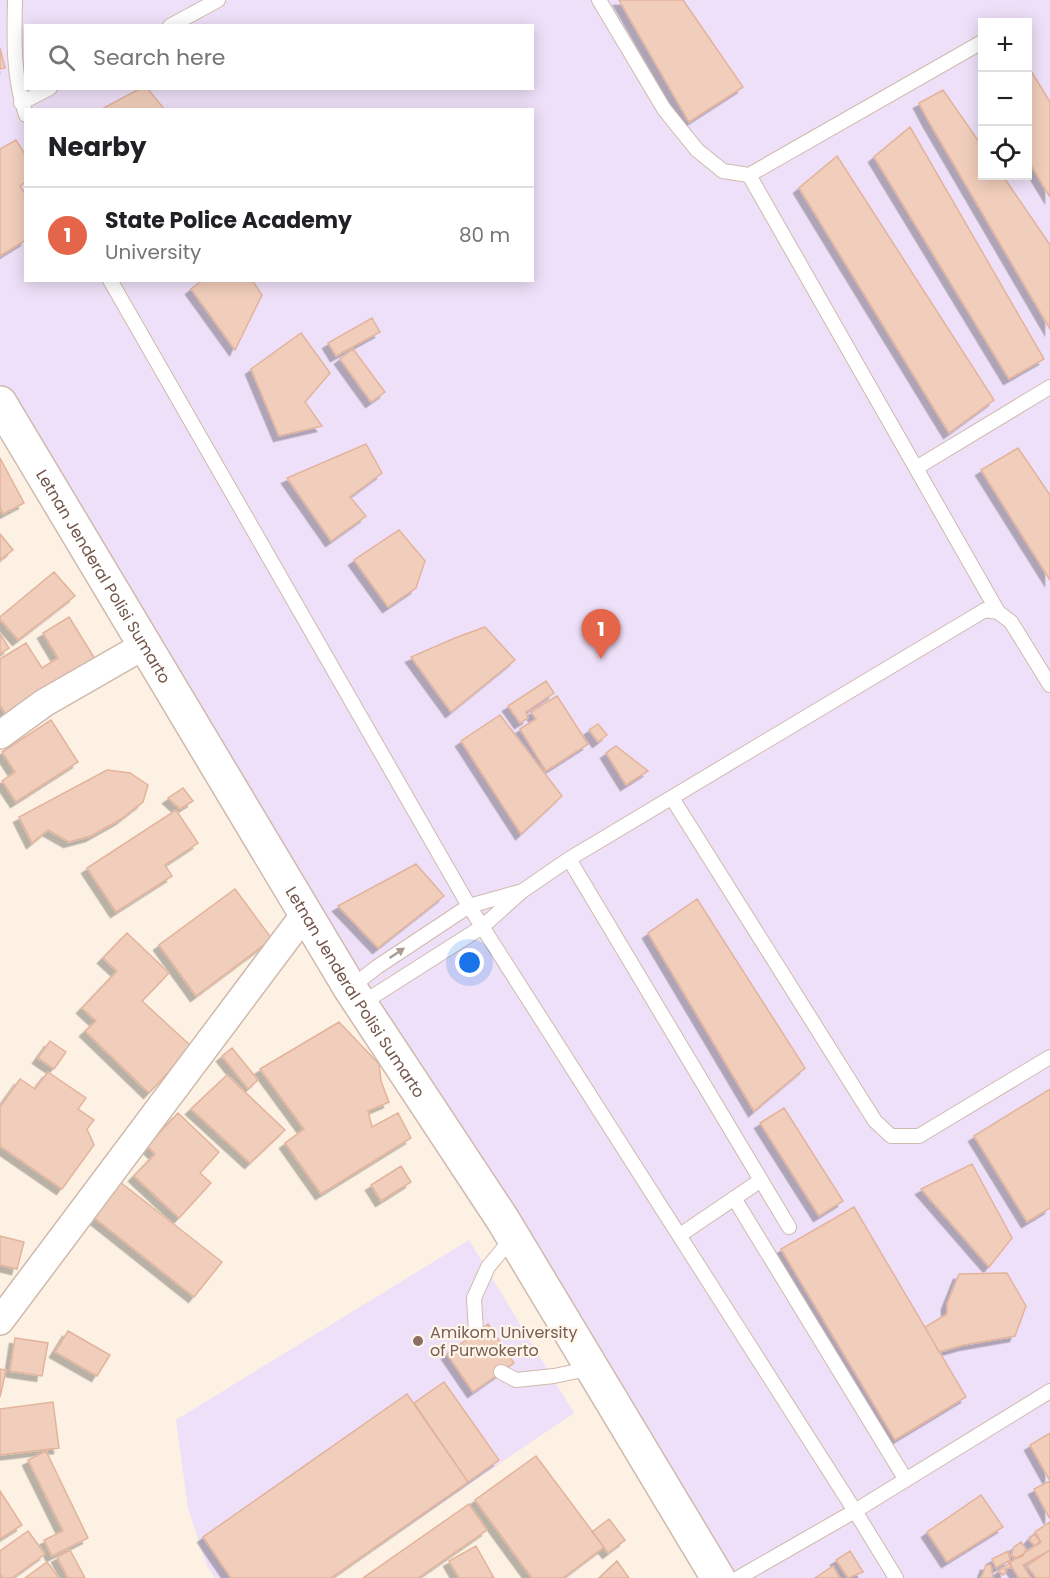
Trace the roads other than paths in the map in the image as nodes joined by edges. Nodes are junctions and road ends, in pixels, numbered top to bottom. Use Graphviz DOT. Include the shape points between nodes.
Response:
graph roads {
  1 [pos="15,0"];
  2 [pos="218,0"];
  3 [pos="599,0"];
  4 [pos="174,24"];
  5 [pos="978,44"];
  6 [pos="48,90"];
  7 [pos="25,108"];
  8 [pos="23,110"];
  9 [pos="749,175"];
  10 [pos="111,282"];
  11 [pos="1050,387"];
  12 [pos="4,421"];
  13 [pos="916,468"];
  14 [pos="998,612"];
  15 [pos="145,645"];
  16 [pos="1050,685"];
  17 [pos="0,735"];
  18 [pos="672,798"];
  19 [pos="569,859"];
  20 [pos="521,892"];
  21 [pos="469,906"];
  22 [pos="305,914"];
  23 [pos="482,927"];
  24 [pos="355,996"];
  25 [pos="1050,1057"];
  26 [pos="761,1180"];
  27 [pos="734,1198"];
  28 [pos="789,1227"];
  29 [pos="680,1235"];
  30 [pos="513,1237"];
  31 [pos="0,1321"];
  32 [pos="476,1332"];
  33 [pos="592,1368"];
  34 [pos="501,1372"];
  35 [pos="1050,1391"];
  36 [pos="906,1480"];
  37 [pos="855,1511"];
  38 [pos="718,1578"];
  39 [pos="738,1578"];
  40 [pos="896,1578"];
  1 -- 8 [label="lane" via="14,56"];
  2 -- 4 [label="lane"];
  3 -- 9 [label="lane" via="664,109 697,150 723,171"];
  5 -- 9 [label="lane"];
  6 -- 7 [label="lane"];
  9 -- 13 [label="lane"];
  10 -- 21 [label="lane"];
  11 -- 13 [label="lane"];
  12 -- 15 [label="street, Letnan Jenderal Polisi Sumarto"];
  13 -- 14 [label="lane"];
  14 -- 16 [label="lane" via="1011,622"];
  14 -- 18 [label="lane" via="985,610"];
  15 -- 17 [label="street" via="44,703"];
  15 -- 22 [label="street, Letnan Jenderal Polisi Sumarto"];
  18 -- 19 [label="lane"];
  18 -- 25 [label="lane" via="875,1121 891,1136 919,1136"];
  19 -- 20 [label="lane"];
  19 -- 26 [label="lane"];
  20 -- 21 [label="lane"];
  20 -- 23 [label="lane"];
  21 -- 23 [label="lane"];
  24 -- 21 [label="lane, one-way" via="377,967"];
  22 -- 24 [label="street, Letnan Jenderal Polisi Sumarto"];
  22 -- 31 [label="street"];
  23 -- 24 [label="lane"];
  23 -- 29 [label="lane"];
  24 -- 30 [label="street, Letnan Jenderal Polisi Sumarto"];
  26 -- 27 [label="lane"];
  26 -- 28 [label="lane"];
  27 -- 29 [label="lane"];
  27 -- 36 [label="lane"];
  29 -- 37 [label="lane"];
  30 -- 32 [label="lane" via="488,1267 474,1298"];
  30 -- 33 [label="street, Letnan Jenderal Polisi Sumarto"];
  33 -- 34 [label="lane" via="516,1380"];
  33 -- 38 [label="street, Letnan Jenderal Polisi Sumarto"];
  35 -- 36 [label="lane"];
  36 -- 37 [label="lane"];
  37 -- 39 [label="lane"];
  37 -- 40 [label="lane"];
}
